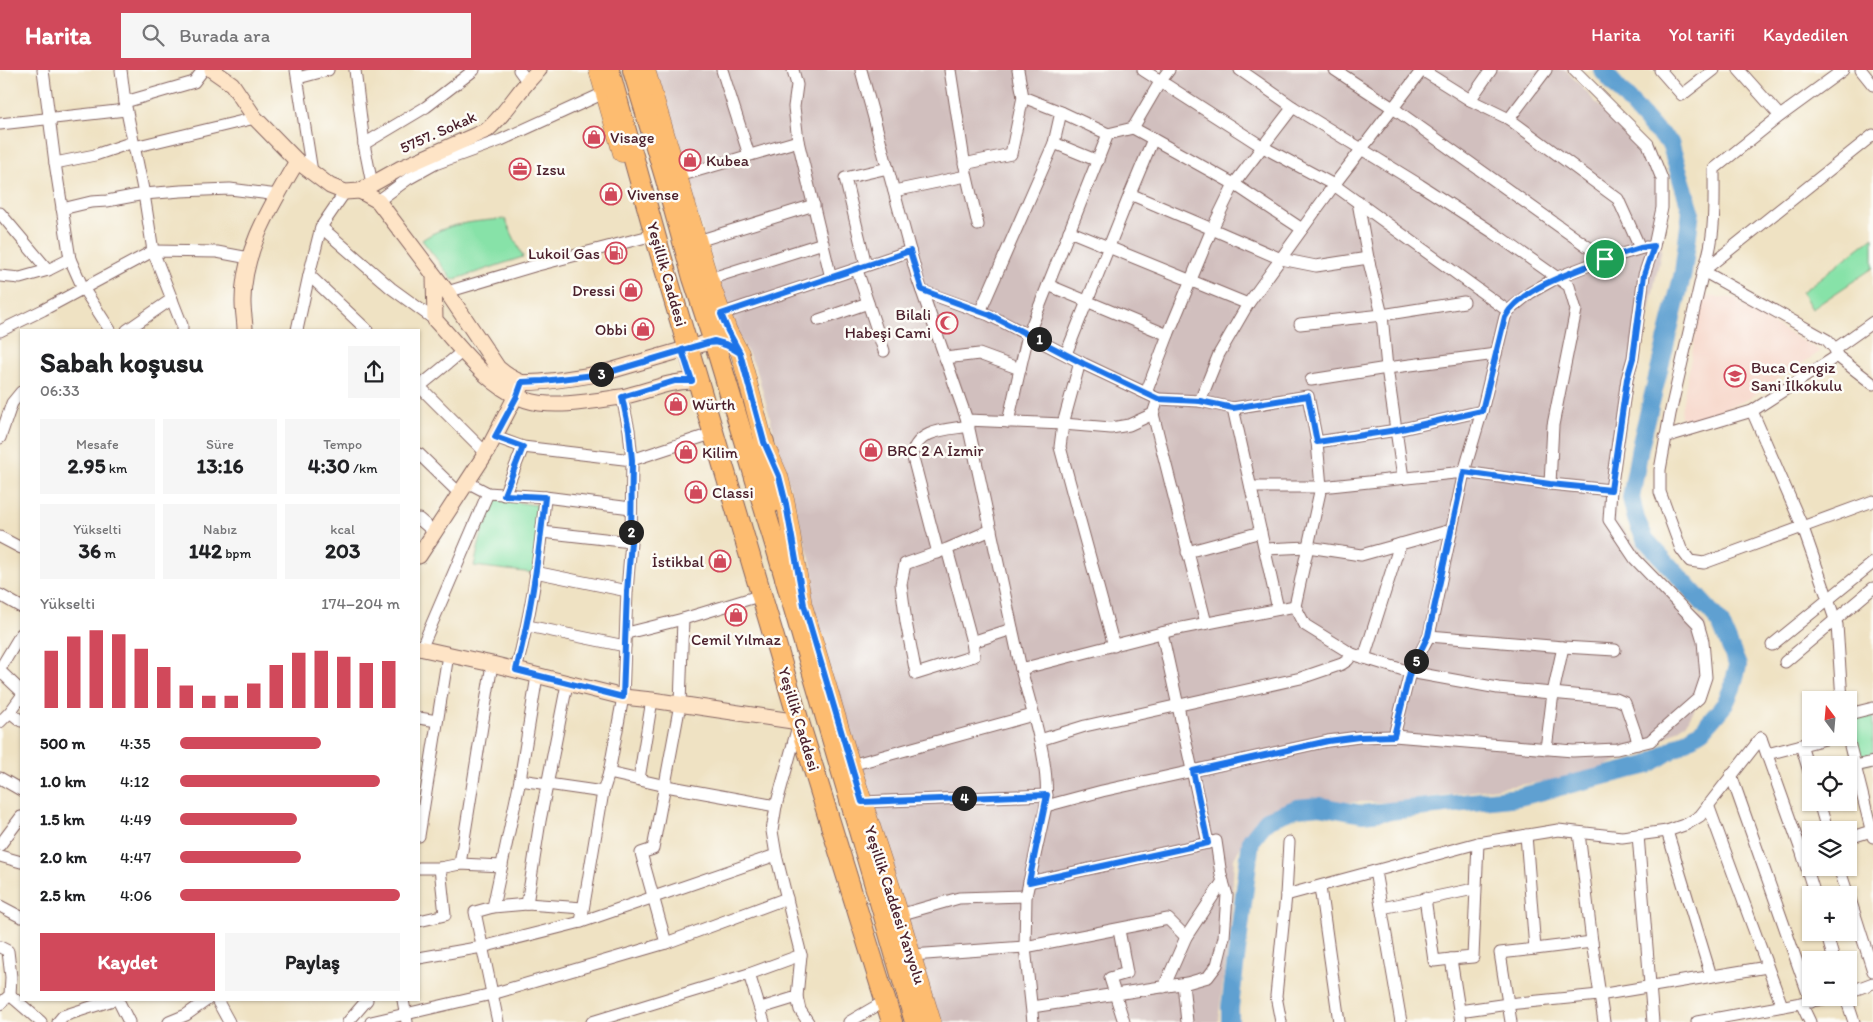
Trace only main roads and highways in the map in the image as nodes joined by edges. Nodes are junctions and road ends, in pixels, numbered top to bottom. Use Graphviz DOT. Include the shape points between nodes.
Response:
graph roads {
  1 [pos="212,70"];
  2 [pos="539,70"];
  3 [pos="598,70"];
  4 [pos="609,70"];
  5 [pos="633,70"];
  6 [pos="646,70"];
  7 [pos="523,75"];
  8 [pos="232,77"];
  9 [pos="297,161"];
  10 [pos="359,189"];
  11 [pos="434,276"];
  12 [pos="714,316"];
  13 [pos="675,317"];
  14 [pos="245,329"];
  15 [pos="714,341"];
  16 [pos="685,349"];
  17 [pos="740,353"];
  18 [pos="697,386"];
  19 [pos="520,389"];
  20 [pos="764,442"];
  21 [pos="420,550"];
  22 [pos="778,554"];
  23 [pos="420,649"];
  24 [pos="799,722"];
  25 [pos="892,1022"];
  26 [pos="915,1022"];
  27 [pos="932,1022"];
  1 -- 8 [label="main road"];
  2 -- 7 [label="main road, 5757. Sokak"];
  3 -- 13 [label="main road" via="646,237"];
  4 -- 13 [label="highway, Yeşillik Caddesi"];
  5 -- 12 [label="highway, Yeşillik Caddesi"];
  6 -- 12 [label="main road, Yeşillik Caddesi Yanyolu" via="709,279"];
  7 -- 10 [label="main road, 5757. Sokak" via="495,124 487,130 405,173"];
  8 -- 9 [label="main road" via="255,118"];
  9 -- 10 [label="main road" via="330,186"];
  9 -- 14 [label="main road" via="261,225 249,258 243,302"];
  10 -- 11 [label="main road" via="378,202"];
  11 -- 19 [label="main road" via="498,368"];
  11 -- 19 [label="main road" via="435,320 488,377"];
  12 -- 13 [label="highway" via="690,324"];
  12 -- 15 [label="highway, Yeşillik Caddesi"];
  12 -- 17 [label="main road, Yeşillik Caddesi Yanyolu" via="728,331"];
  13 -- 16 [label="highway, Yeşillik Caddesi"];
  15 -- 16 [label="main road"];
  15 -- 17 [label="main road"];
  15 -- 22 [label="highway, Yeşillik Caddesi"];
  16 -- 18 [label="highway, Yeşillik Caddesi"];
  16 -- 19 [label="main road" via="603,374 543,381"];
  17 -- 20 [label="main road, Yeşillik Caddesi Yanyolu"];
  18 -- 19 [label="main road" via="675,381 622,397 560,404 529,401"];
  18 -- 24 [label="highway, Yeşillik Caddesi"];
  19 -- 21 [label="main road" via="486,453"];
  20 -- 22 [label="highway" via="780,535"];
  20 -- 27 [label="main road, Yeşillik Caddesi Yanyolu" via="781,485 804,605"];
  22 -- 26 [label="highway, Yeşillik Caddesi"];
  23 -- 24 [label="main road" via="623,697"];
  24 -- 25 [label="highway, Yeşillik Caddesi"];
}
